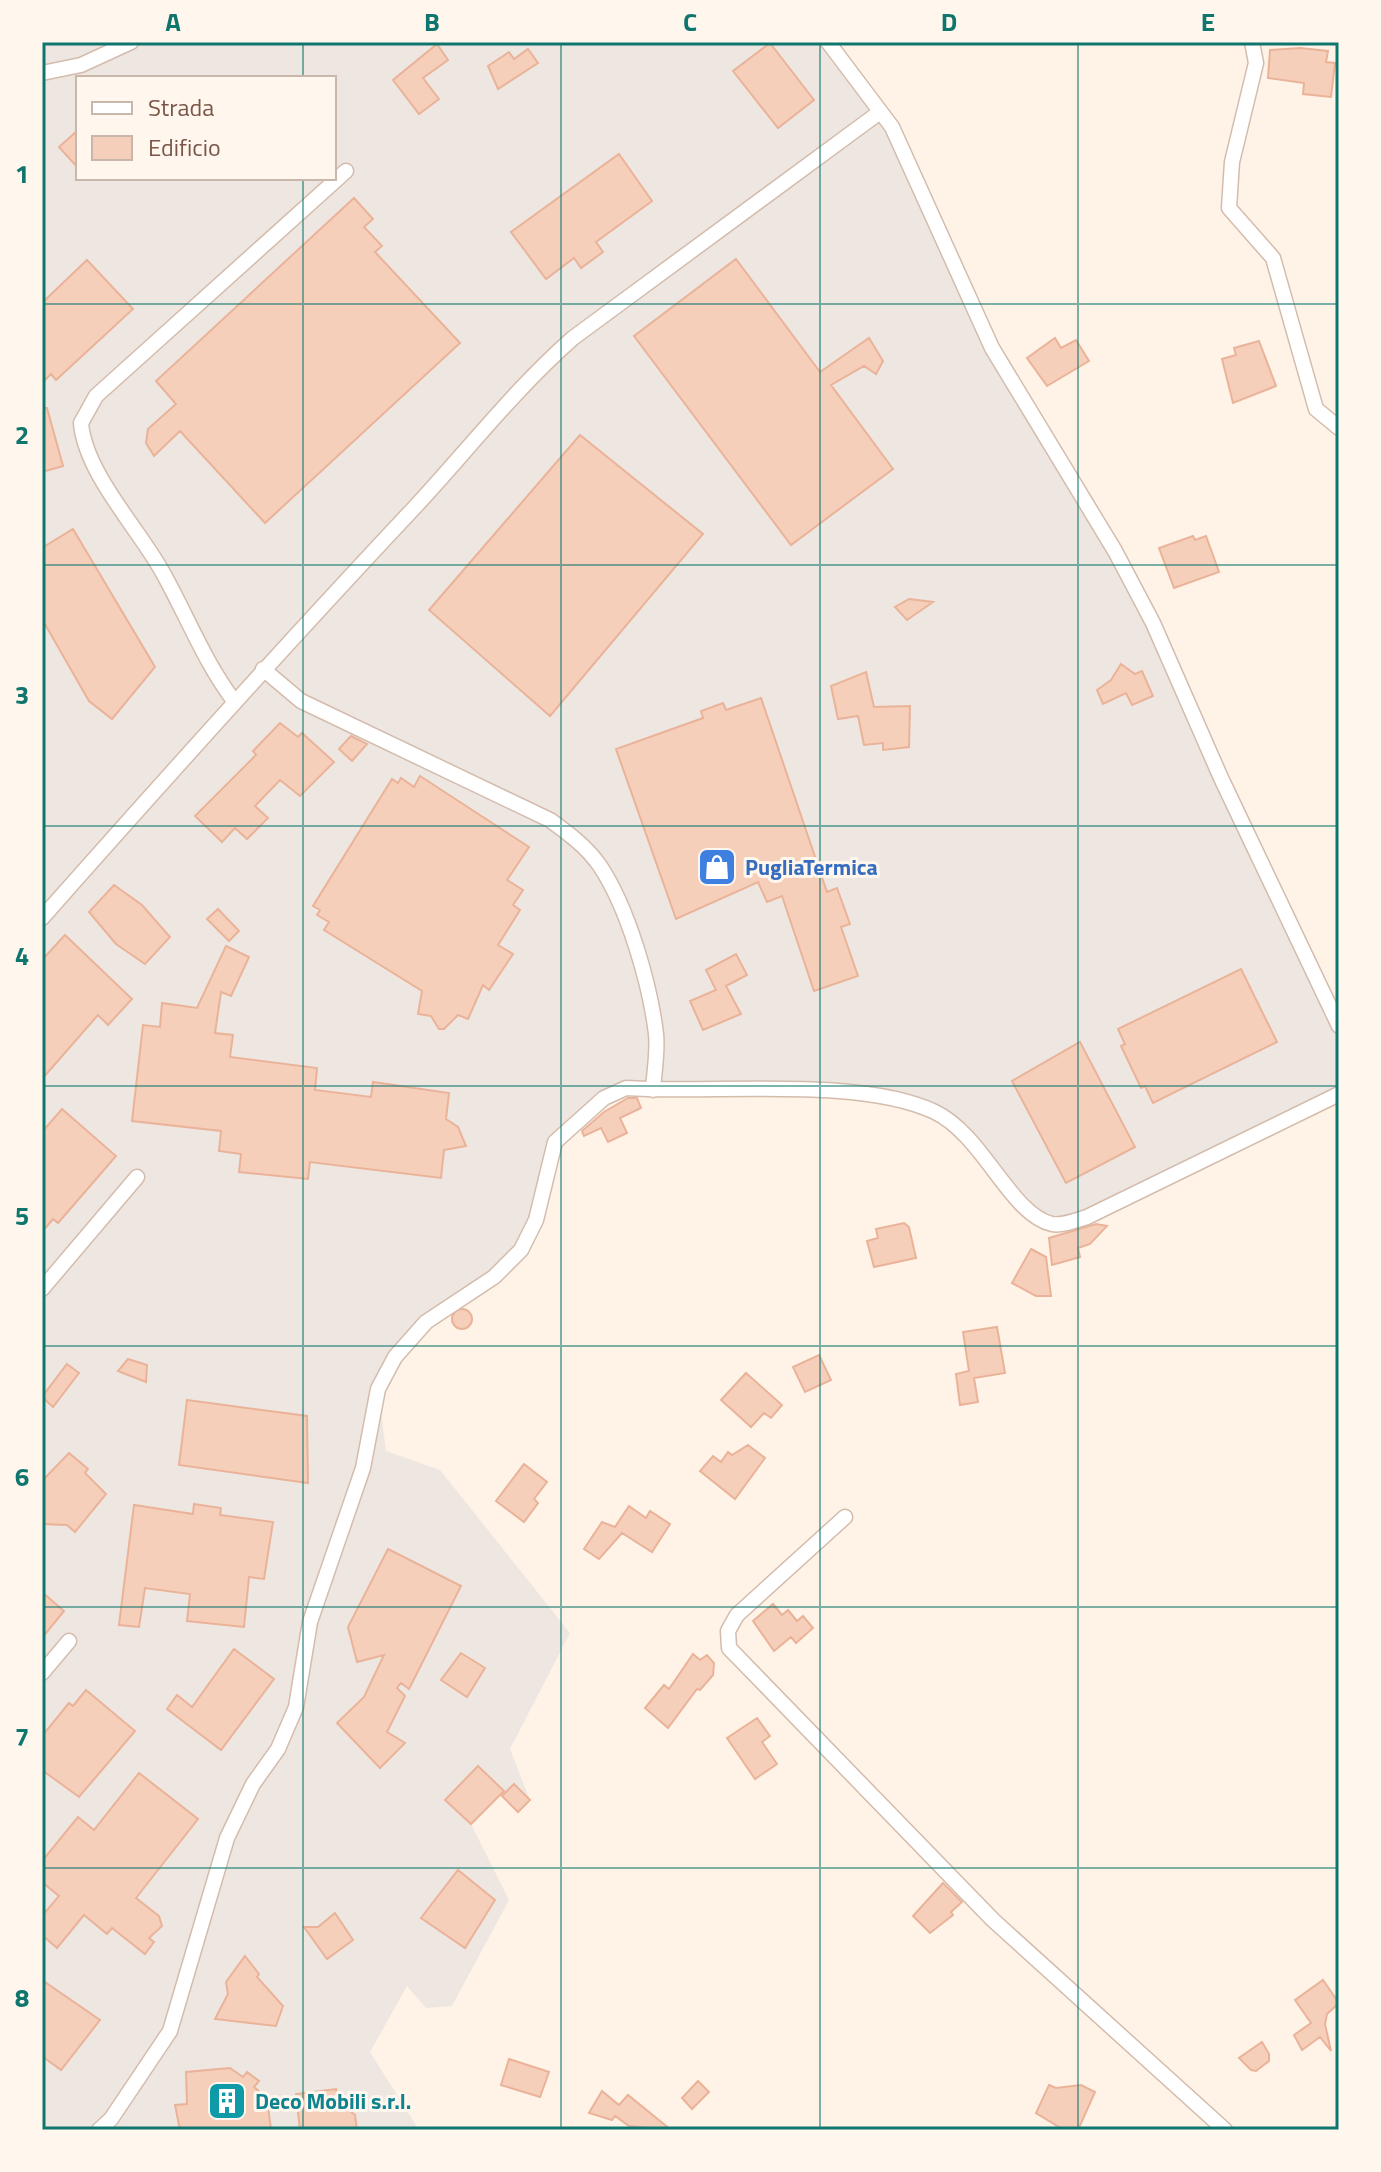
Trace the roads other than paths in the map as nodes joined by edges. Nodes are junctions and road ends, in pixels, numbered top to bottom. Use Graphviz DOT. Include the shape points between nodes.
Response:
graph roads {
  1 [pos="131,42"];
  2 [pos="828,42"];
  3 [pos="1252,42"];
  4 [pos="42,73"];
  5 [pos="880,112"];
  6 [pos="346,171"];
  7 [pos="1339,428"];
  8 [pos="263,669"];
  9 [pos="234,701"];
  10 [pos="42,918"];
  11 [pos="1339,1026"];
  12 [pos="653,1090"];
  13 [pos="1339,1094"];
  14 [pos="137,1177"];
  15 [pos="42,1289"];
  16 [pos="845,1517"];
  17 [pos="69,1641"];
  18 [pos="42,1673"];
  19 [pos="99,2130"];
  20 [pos="1225,2130"];
  1 -- 4 [label="street" via="81,65"];
  2 -- 5 [label="street"];
  3 -- 7 [label="street" via="1256,63 1232,162 1229,208 1273,258 1316,409"];
  5 -- 8 [label="street" via="539,368"];
  5 -- 11 [label="street" via="892,127 992,348 1153,623"];
  6 -- 9 [label="street" via="96,396 81,423 88,453 163,572 213,673"];
  8 -- 9 [label="street"];
  8 -- 12 [label="street" via="301,701 550,820 599,865 639,960 657,1036"];
  9 -- 10 [label="street"];
  12 -- 13 [label="street" via="827,1091 902,1101 936,1113 968,1134 1031,1216 1054,1225 1087,1217"];
  12 -- 19 [label="street" via="626,1088 608,1094 555,1142 536,1220 521,1250 494,1277 426,1322 395,1357 378,1389 363,1468 310,1622 296,1707 227,1838 170,2031"];
  14 -- 15 [label="street"];
  16 -- 20 [label="street" via="737,1615 728,1631 729,1648 993,1920"];
  17 -- 18 [label="street"];
}
